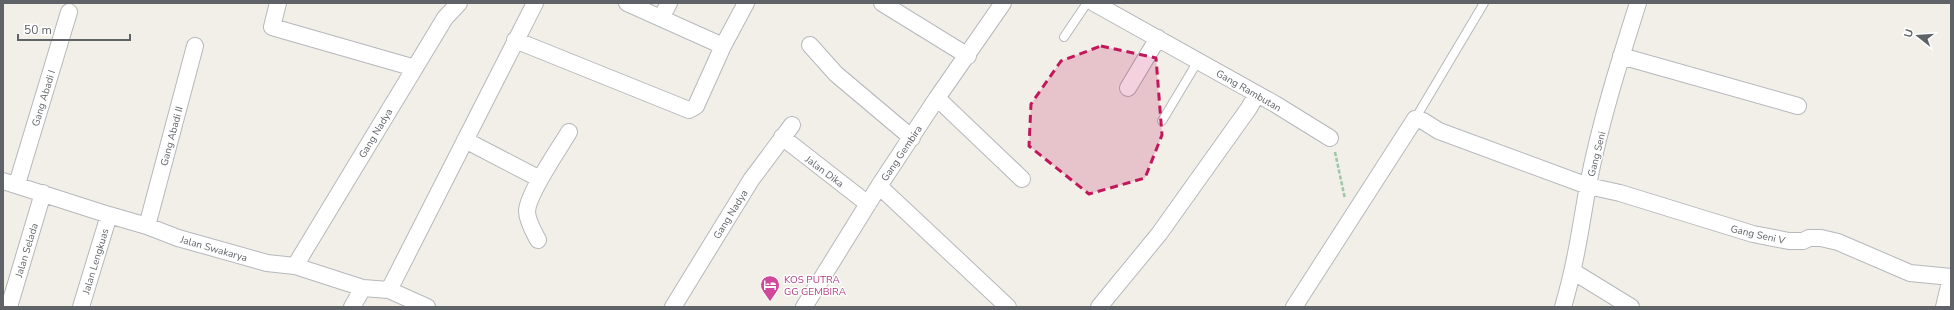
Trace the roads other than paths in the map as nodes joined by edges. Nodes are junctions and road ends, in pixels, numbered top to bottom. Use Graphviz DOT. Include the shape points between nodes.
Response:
graph roads {
  1 [pos="278,3"];
  2 [pos="459,3"];
  3 [pos="535,3"];
  4 [pos="627,3"];
  5 [pos="669,3"];
  6 [pos="746,3"];
  7 [pos="882,3"];
  8 [pos="1003,3"];
  9 [pos="1087,3"];
  10 [pos="1094,3"];
  11 [pos="1484,3"];
  12 [pos="1638,3"];
  13 [pos="69,12"];
  14 [pos="661,18"];
  15 [pos="1064,37"];
  16 [pos="1158,38"];
  17 [pos="515,40"];
  18 [pos="810,45"];
  19 [pos="195,46"];
  20 [pos="723,46"];
  21 [pos="968,56"];
  22 [pos="1622,56"];
  23 [pos="1198,61"];
  24 [pos="415,68"];
  25 [pos="1128,88"];
  26 [pos="1257,94"];
  27 [pos="937,98"];
  28 [pos="1798,106"];
  29 [pos="1415,120"];
  30 [pos="1162,121"];
  31 [pos="792,125"];
  32 [pos="569,132"];
  33 [pos="782,138"];
  34 [pos="912,138"];
  35 [pos="1330,138"];
  36 [pos="464,140"];
  37 [pos="540,179"];
  38 [pos="1022,179"];
  39 [pos="10,182"];
  40 [pos="879,186"];
  41 [pos="1588,186"];
  42 [pos="43,193"];
  43 [pos="868,204"];
  44 [pos="108,215"];
  45 [pos="147,226"];
  46 [pos="538,240"];
  47 [pos="294,266"];
  48 [pos="1574,272"];
  49 [pos="1951,278"];
  50 [pos="363,288"];
  51 [pos="389,290"];
  52 [pos="9,307"];
  53 [pos="81,307"];
  54 [pos="352,307"];
  55 [pos="427,307"];
  56 [pos="673,307"];
  57 [pos="804,307"];
  58 [pos="1008,307"];
  59 [pos="1100,307"];
  60 [pos="1294,307"];
  61 [pos="1563,307"];
  62 [pos="1631,307"];
  63 [pos="1944,307"];
  1 -- 24 [label="street" via="272,27"];
  2 -- 24 [label="street, Gang Nadya" via="445,18"];
  3 -- 17 [label="street"];
  4 -- 14 [label="street"];
  5 -- 14 [label="street"];
  6 -- 20 [label="street"];
  7 -- 21 [label="street"];
  8 -- 21 [label="street, Gang Gembira"];
  9 -- 15 [label="lane"];
  10 -- 16 [label="street, Gang Rambutan"];
  11 -- 29 [label="lane"];
  12 -- 22 [label="street, Gang Seni"];
  13 -- 39 [label="street, Gang Abadi I"];
  14 -- 20 [label="street"];
  16 -- 23 [label="street, Gang Rambutan"];
  16 -- 25 [label="street"];
  17 -- 20 [label="street" via="689,110 696,106"];
  17 -- 36 [label="street"];
  18 -- 34 [label="street" via="836,74"];
  19 -- 45 [label="street, Gang Abadi II"];
  21 -- 27 [label="street, Gang Gembira"];
  22 -- 28 [label="street"];
  22 -- 41 [label="street, Gang Seni"];
  23 -- 26 [label="street, Gang Rambutan"];
  23 -- 30 [label="lane"];
  24 -- 47 [label="street, Gang Nadya"];
  26 -- 35 [label="street, Gang Rambutan"];
  26 -- 59 [label="street" via="1160,234"];
  27 -- 34 [label="street, Gang Gembira"];
  27 -- 38 [label="street"];
  29 -- 41 [label="street, Gang Seni V" via="1439,132"];
  29 -- 60 [label="street"];
  31 -- 33 [label="street, Gang Nadya"];
  32 -- 37 [label="street"];
  33 -- 43 [label="street, Jalan Dika"];
  33 -- 56 [label="street, Gang Nadya" via="752,180"];
  34 -- 40 [label="street, Gang Gembira"];
  36 -- 37 [label="street"];
  36 -- 51 [label="street"];
  37 -- 46 [label="street" via="527,211"];
  39 -- 42 [label="street, Jalan Swakarya"];
  40 -- 43 [label="street, Gang Gembira"];
  40 -- 58 [label="street"];
  41 -- 48 [label="street, Gang Seni"];
  41 -- 49 [label="street, Gang Seni V" via="1620,193 1753,234 1789,241 1821,238 1838,242 1910,273"];
  42 -- 44 [label="street, Jalan Swakarya"];
  42 -- 52 [label="street, Jalan Selada"];
  43 -- 57 [label="street, Gang Gembira"];
  44 -- 45 [label="street, Jalan Swakarya"];
  44 -- 53 [label="street, Jalan Lengkuas"];
  45 -- 47 [label="street, Jalan Swakarya" via="178,238 266,263"];
  47 -- 50 [label="street, Jalan Swakarya"];
  48 -- 61 [label="street, Gang Seni"];
  48 -- 62 [label="street"];
  49 -- 63 [label="street"];
  50 -- 51 [label="street, Jalan Swakarya"];
  50 -- 54 [label="street"];
  51 -- 55 [label="street, Jalan Swakarya"];
}
